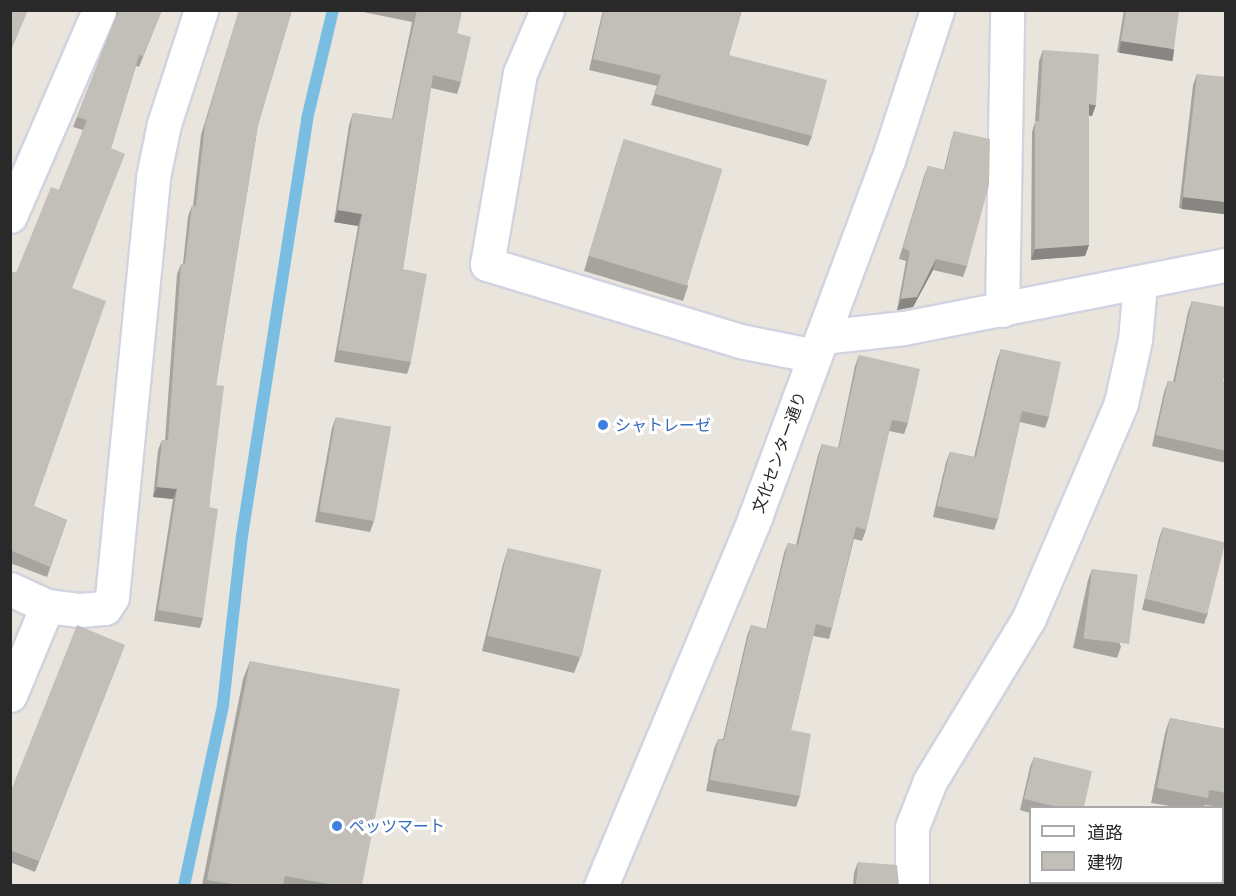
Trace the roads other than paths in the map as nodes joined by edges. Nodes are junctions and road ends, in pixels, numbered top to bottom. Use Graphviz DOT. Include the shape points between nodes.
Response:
graph roads {
  1 [pos="99,10"];
  2 [pos="201,10"];
  3 [pos="547,10"];
  4 [pos="937,10"];
  5 [pos="1007,10"];
  6 [pos="10,216"];
  7 [pos="1226,266"];
  8 [pos="1140,284"];
  9 [pos="1002,310"];
  10 [pos="818,346"];
  11 [pos="10,589"];
  12 [pos="47,606"];
  13 [pos="10,695"];
  14 [pos="601,885"];
  15 [pos="912,885"];
  1 -- 6 [label="street"];
  2 -- 12 [label="street" via="169,107 153,177 112,597 105,608 95,610"];
  3 -- 10 [label="street" via="520,73 487,264 740,341"];
  4 -- 10 [label="street, 文化センター通り" via="888,160"];
  5 -- 9 [label="street"];
  7 -- 8 [label="street"];
  8 -- 9 [label="street"];
  8 -- 15 [label="street" via="1135,340 1121,404 1029,618 930,781 912,827"];
  9 -- 10 [label="street"];
  10 -- 14 [label="street, 文化センター通り" via="709,634 670,715"];
  11 -- 12 [label="street"];
  12 -- 13 [label="street"];
}
